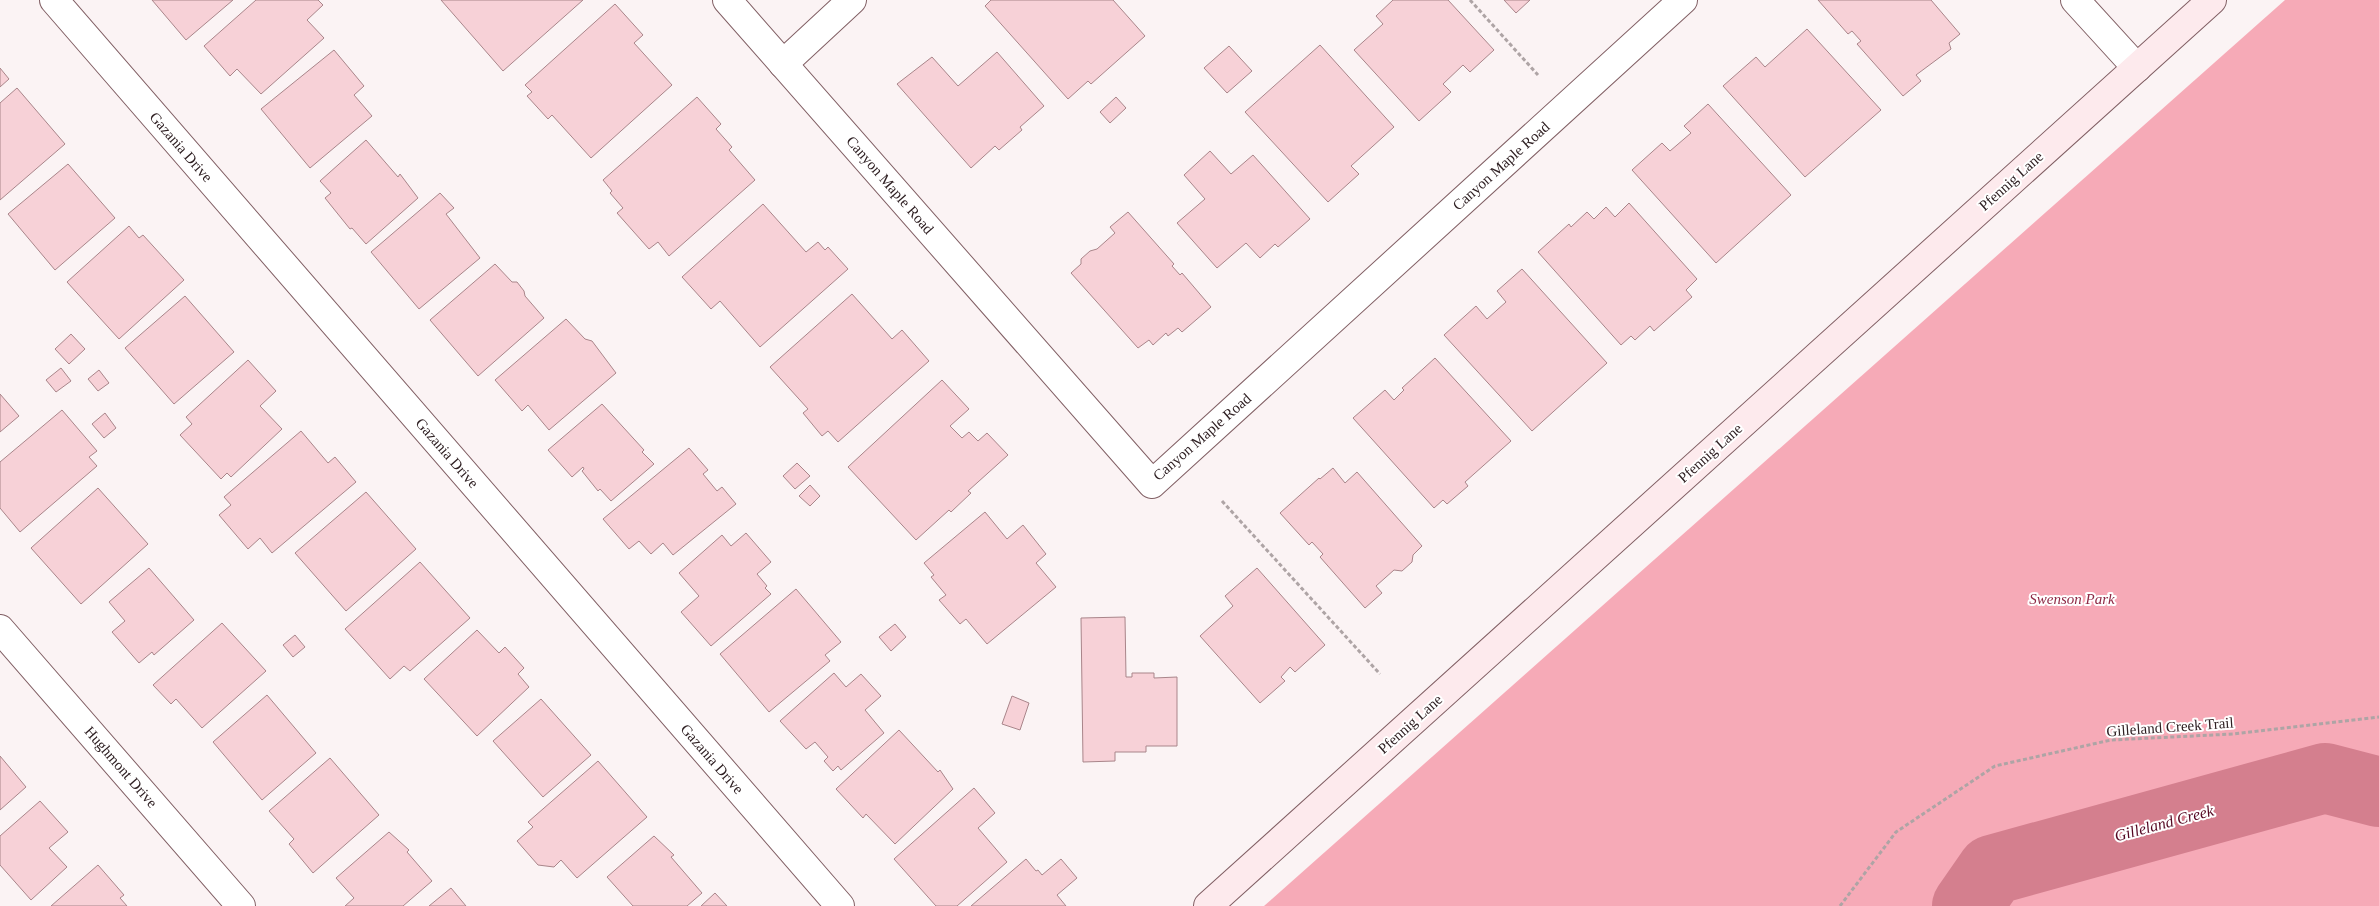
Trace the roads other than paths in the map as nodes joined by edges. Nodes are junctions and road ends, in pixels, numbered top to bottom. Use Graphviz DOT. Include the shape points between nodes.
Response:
graph roads {
  1 [pos="54,0"];
  2 [pos="728,0"];
  3 [pos="852,0"];
  4 [pos="1683,0"];
  5 [pos="2075,0"];
  6 [pos="2212,0"];
  7 [pos="783,64"];
  8 [pos="2137,68"];
  9 [pos="0,629"];
  10 [pos="241,906"];
  11 [pos="840,906"];
  12 [pos="1208,906"];
  1 -- 11 [label="street, Gazania Drive"];
  2 -- 7 [label="street, Canyon Maple Road"];
  3 -- 7 [label="street"];
  4 -- 7 [label="street, Canyon Maple Road" via="1152,484"];
  5 -- 8 [label="street"];
  6 -- 8 [label="street, Pfennig Lane"];
  8 -- 12 [label="street, Pfennig Lane"];
  9 -- 10 [label="street, Hughmont Drive"];
}
